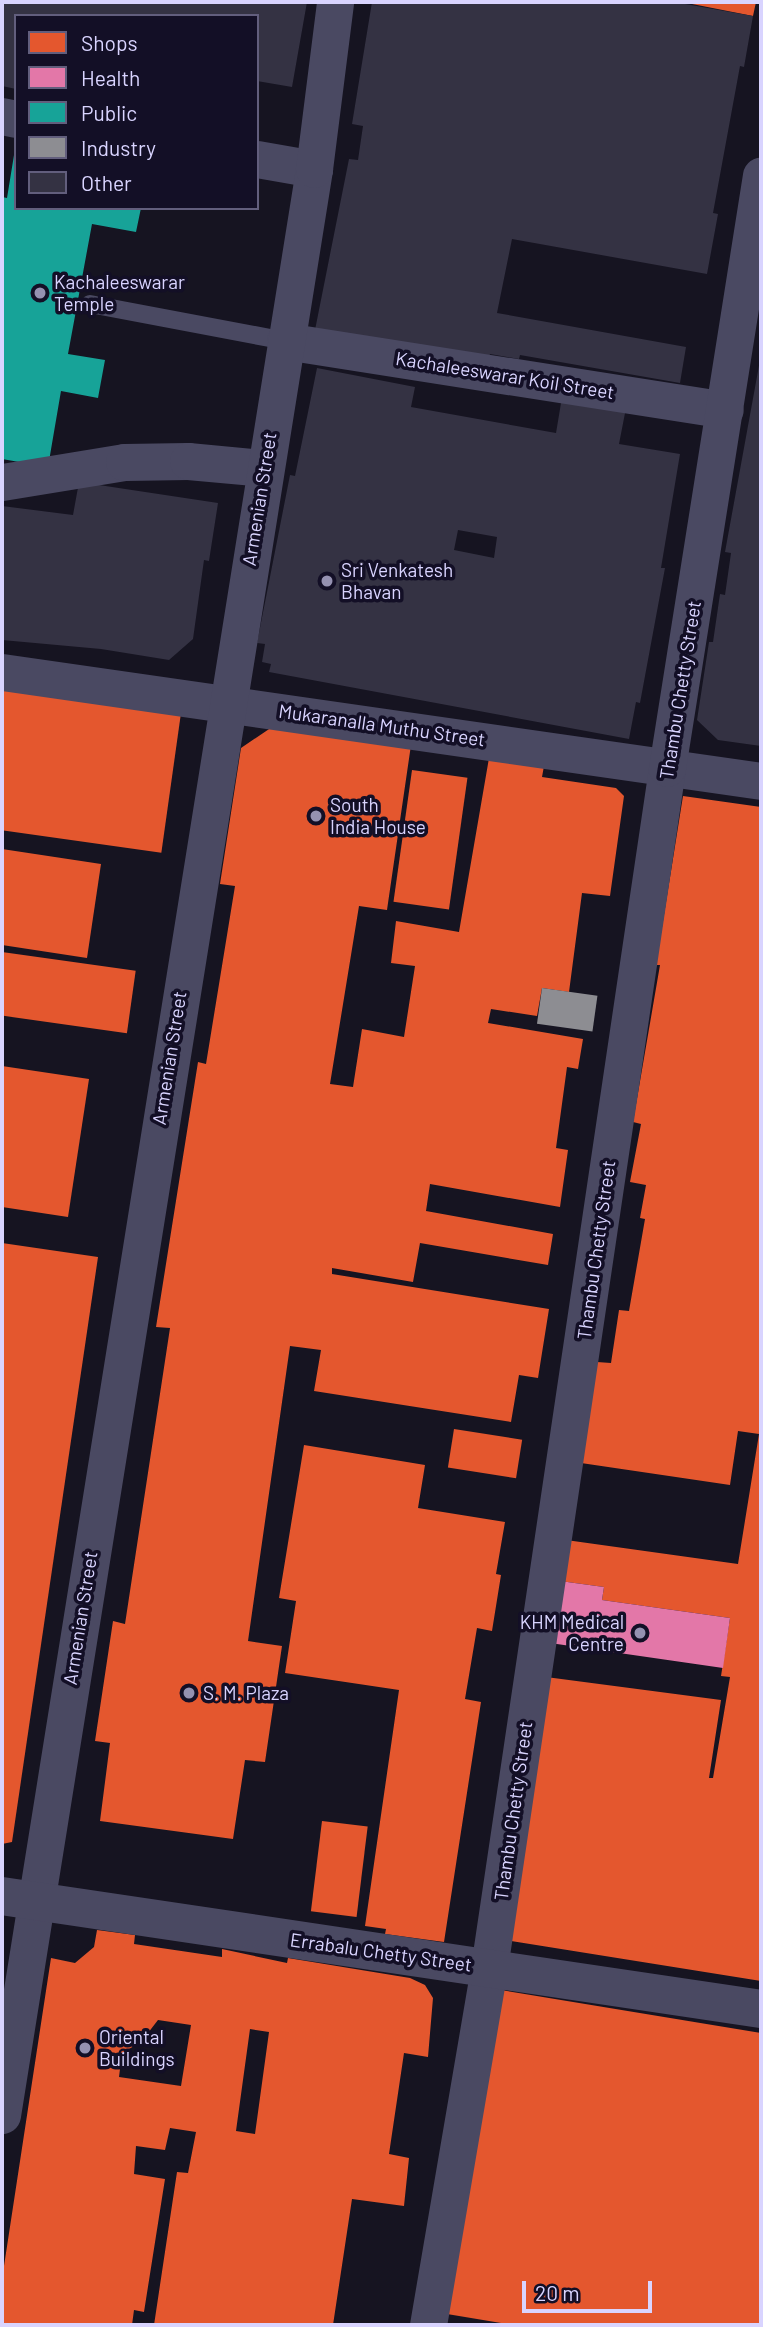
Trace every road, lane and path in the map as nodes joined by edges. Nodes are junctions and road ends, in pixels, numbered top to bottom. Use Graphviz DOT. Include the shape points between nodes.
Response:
graph roads {
  1 [pos="335,2"];
  2 [pos="259,159"];
  3 [pos="314,169"];
  4 [pos="761,175"];
  5 [pos="90,304"];
  6 [pos="285,341"];
  7 [pos="725,410"];
  8 [pos="264,468"];
  9 [pos="2,482"];
  10 [pos="2,672"];
  11 [pos="226,702"];
  12 [pos="667,768"];
  13 [pos="761,781"];
  14 [pos="19,1898"];
  15 [pos="489,1968"];
  16 [pos="11,1994"];
  17 [pos="761,2009"];
  18 [pos="2,2115"];
  19 [pos="428,2325"];
  1 -- 3 [label="street, Armenian Street"];
  2 -- 3 [label="street"];
  3 -- 6 [label="street, Armenian Street"];
  4 -- 7 [label="street, Thambu Chetty Street"];
  5 -- 6 [label="lane"];
  6 -- 7 [label="street, Kachaleeswarar Koil Street"];
  6 -- 8 [label="street, Armenian Street"];
  7 -- 12 [label="street, Thambu Chetty Street"];
  8 -- 9 [label="street" via="188,461 124,462"];
  8 -- 11 [label="street, Armenian Street"];
  10 -- 11 [label="street, Mukaranalla Muthu Street"];
  11 -- 12 [label="street, Mukaranalla Muthu Street"];
  11 -- 14 [label="street, Armenian Street"];
  12 -- 13 [label="street, Mukaranalla Muthu Street"];
  12 -- 15 [label="street, Thambu Chetty Street"];
  14 -- 15 [label="street, Errabalu Chetty Street"];
  14 -- 16 [label="street, Armenian Street"];
  15 -- 17 [label="street, Errabalu Chetty Street"];
  15 -- 19 [label="street, Thambu Chetty Street"];
  16 -- 18 [label="street, Armenian Street"];
}
